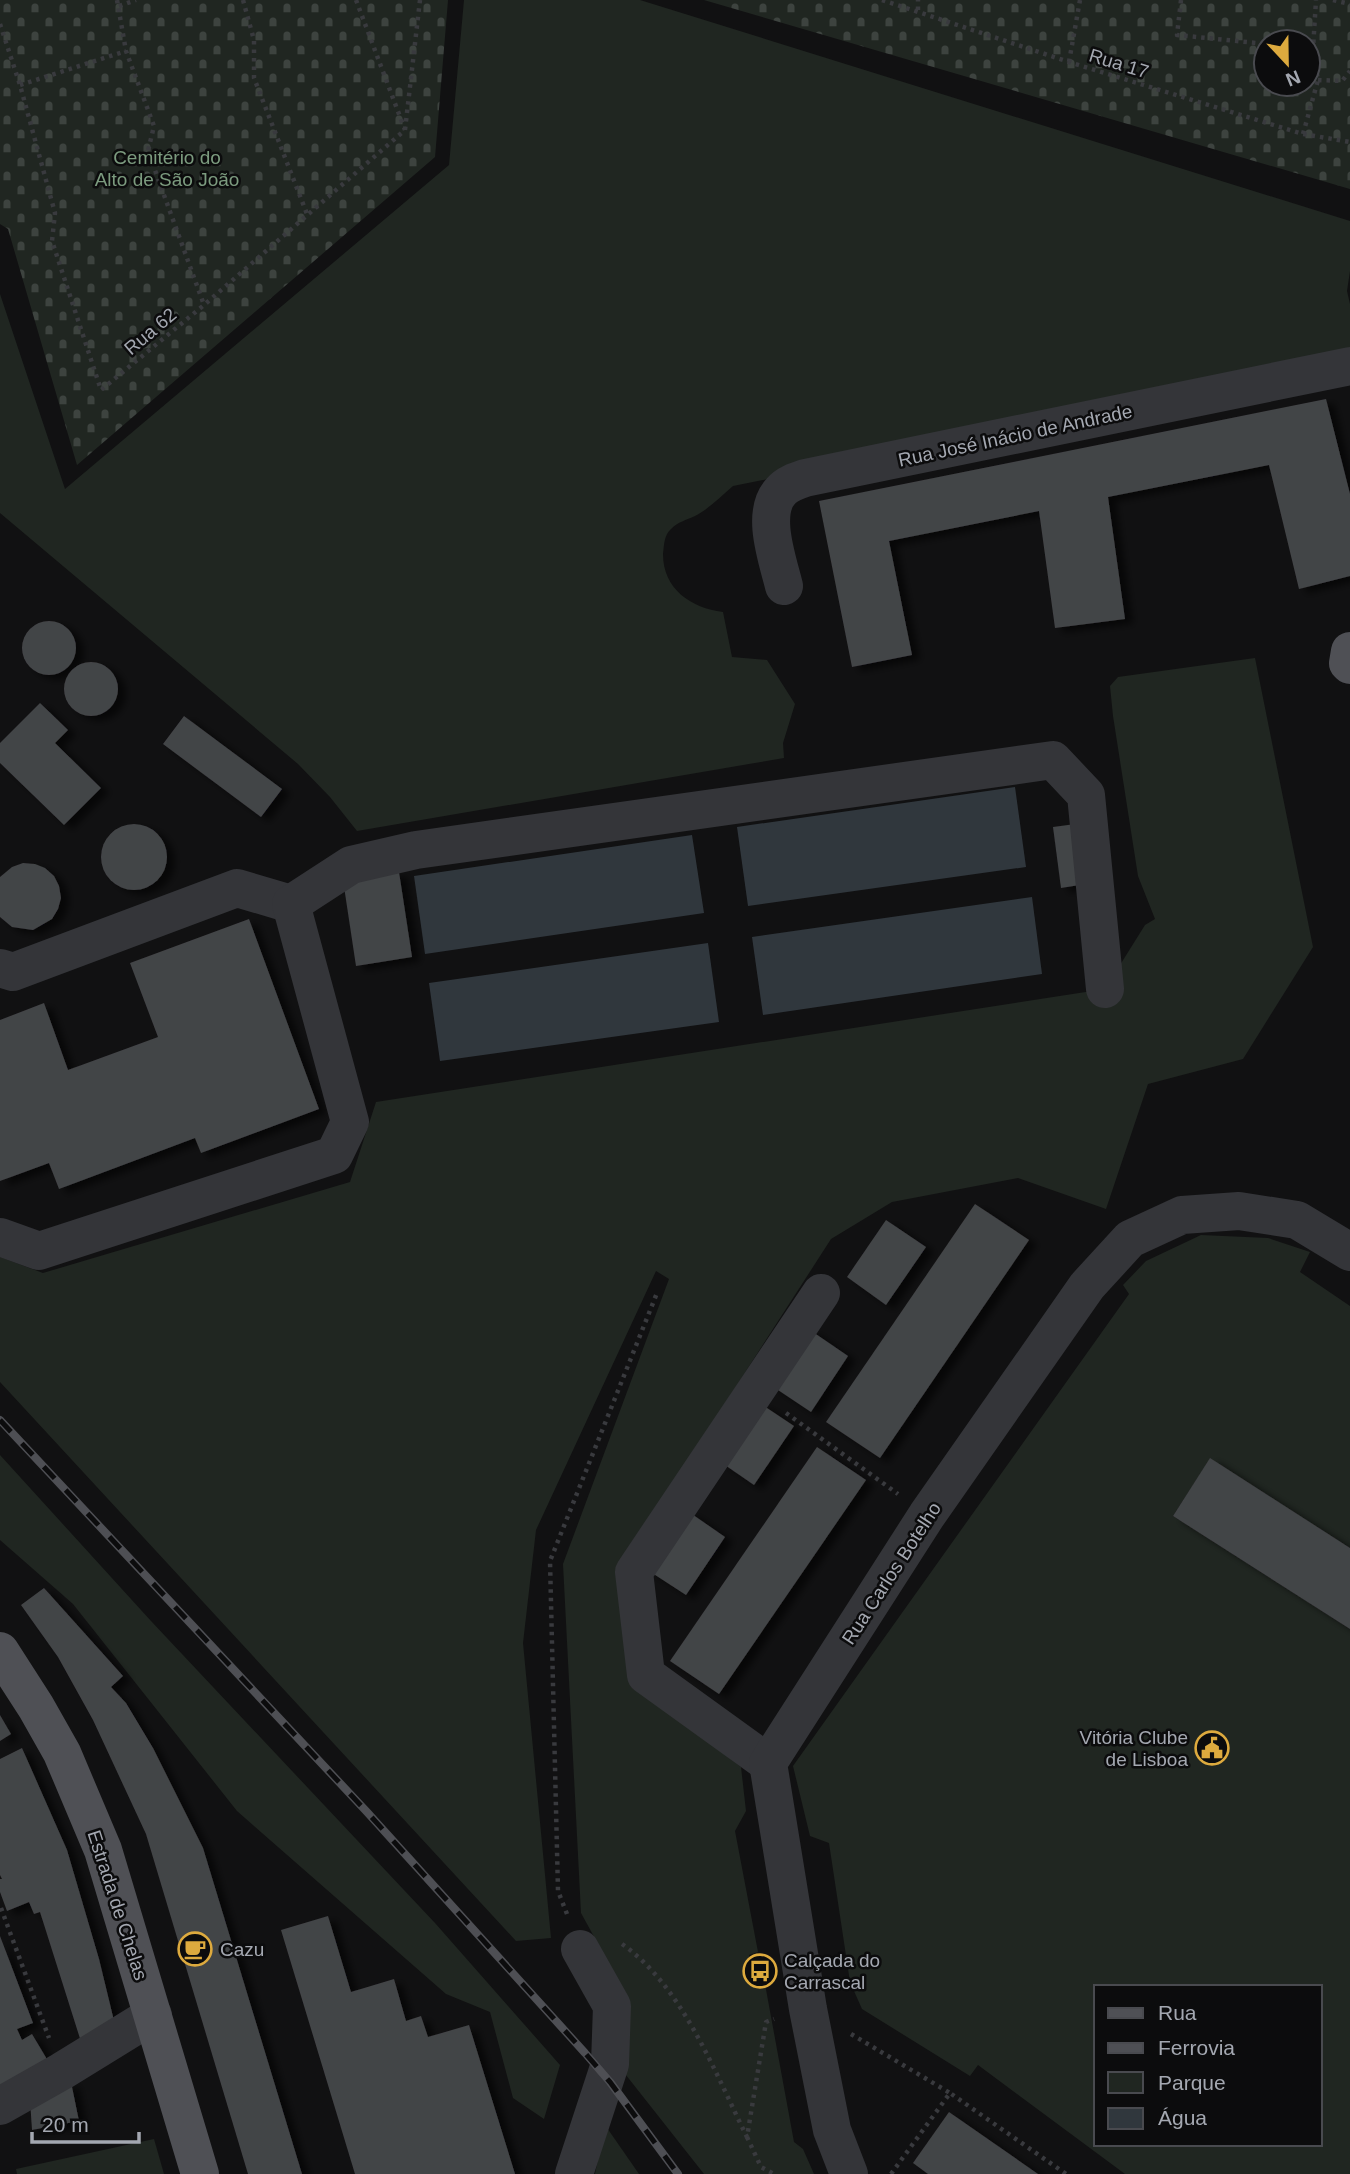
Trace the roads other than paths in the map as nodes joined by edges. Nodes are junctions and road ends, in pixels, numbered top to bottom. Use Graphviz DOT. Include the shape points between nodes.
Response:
graph roads {
  1 [pos="1350,366"];
  2 [pos="784,586"];
  3 [pos="1350,651"];
  4 [pos="1350,666"];
  5 [pos="291,904"];
  6 [pos="0,968"];
  7 [pos="1105,989"];
  8 [pos="0,1237"];
  9 [pos="1350,1252"];
  10 [pos="821,1293"];
  11 [pos="0,1651"];
  12 [pos="768,1763"];
  13 [pos="580,1949"];
  14 [pos="153,2015"];
  15 [pos="0,2106"];
  16 [pos="200,2174"];
  17 [pos="574,2174"];
  18 [pos="849,2174"];
  1 -- 2 [label="street, Rua José Inácio de Andrade" via="798,480 772,504 773,541"];
  3 -- 4 [label="main road"];
  5 -- 6 [label="street" via="237,888 13,972"];
  5 -- 7 [label="street" via="351,865 416,850 1054,760 1086,795"];
  5 -- 8 [label="street" via="350,1122 334,1155 39,1251"];
  9 -- 12 [label="street, Rua Carlos Botelho" via="1297,1220 1239,1211 1182,1215 1130,1239 1087,1286 927,1515"];
  10 -- 12 [label="street" via="634,1572 646,1675"];
  11 -- 14 [label="main road, Estrada de Chelas" via="62,1753 83,1800 103,1850"];
  12 -- 18 [label="street" via="808,2009 832,2130"];
  13 -- 17 [label="street" via="612,2006 610,2064"];
  14 -- 15 [label="street"];
  14 -- 16 [label="main road, Estrada de Chelas"];
}
